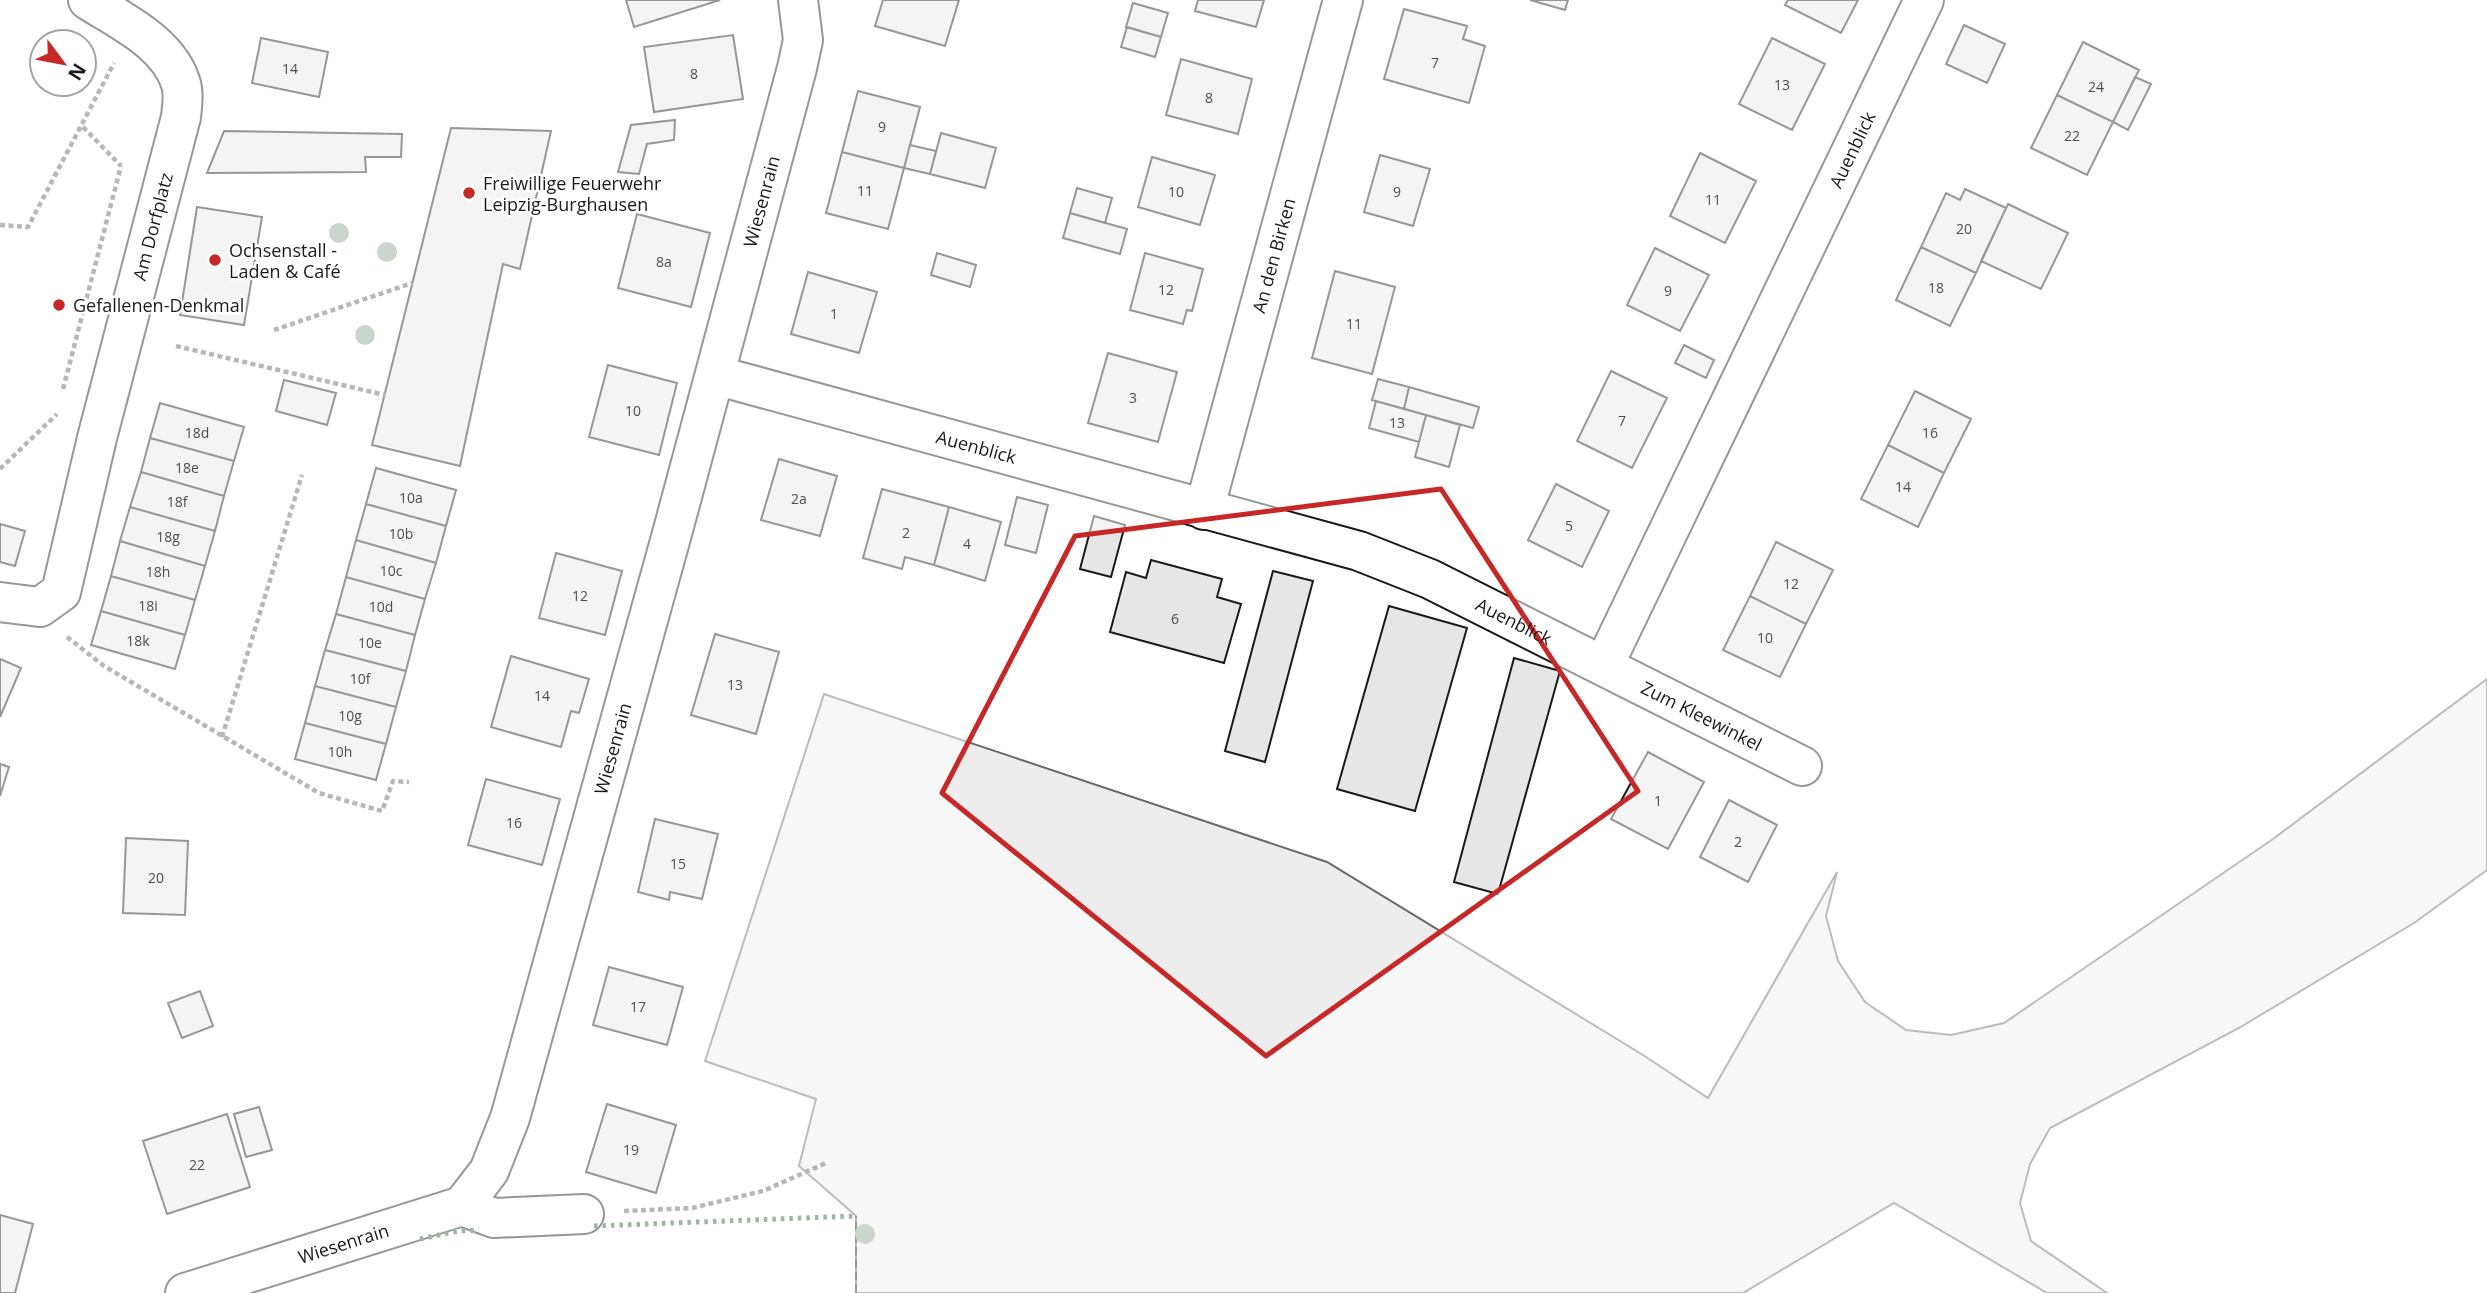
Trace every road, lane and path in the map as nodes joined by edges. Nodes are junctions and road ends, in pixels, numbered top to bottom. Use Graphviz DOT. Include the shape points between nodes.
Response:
graph roads {
  1 [pos="88,0"];
  2 [pos="798,0"];
  3 [pos="1343,0"];
  4 [pos="1924,0"];
  5 [pos="139,14"];
  6 [pos="83,127"];
  7 [pos="121,166"];
  8 [pos="163,192"];
  9 [pos="0,225"];
  10 [pos="412,283"];
  11 [pos="274,330"];
  12 [pos="176,346"];
  13 [pos="715,375"];
  14 [pos="62,393"];
  15 [pos="385,395"];
  16 [pos="59,405"];
  17 [pos="0,469"];
  18 [pos="302,475"];
  19 [pos="1204,510"];
  20 [pos="0,602"];
  21 [pos="40,607"];
  22 [pos="1604,665"];
  23 [pos="222,737"];
  24 [pos="1801,766"];
  25 [pos="409,782"];
  26 [pos="826,1163"];
  27 [pos="462,1206"];
  28 [pos="584,1213"];
  29 [pos="185,1293"];
  1 -- 5 [label="street, Am Dorfplatz"];
  2 -- 13 [label="street, Wiesenrain" via="803,40"];
  3 -- 19 [label="street, An den Birken"];
  4 -- 22 [label="street, Auenblick"];
  5 -- 6 [label="path"];
  5 -- 8 [label="street, Am Dorfplatz" via="182,86 181,117"];
  6 -- 7 [label="path"];
  6 -- 9 [label="path" via="28,227"];
  7 -- 8 [label="path" via="141,184"];
  7 -- 14 [label="path"];
  8 -- 21 [label="street, Am Dorfplatz" via="61,593"];
  10 -- 11 [label="path"];
  12 -- 15 [label="path"];
  13 -- 19 [label="street, Auenblick"];
  13 -- 27 [label="street, Wiesenrain" via="510,1118 489,1171"];
  16 -- 17 [label="path" via="56,417"];
  18 -- 23 [label="path"];
  19 -- 22 [label="street, Auenblick" via="1359,551 1430,579"];
  20 -- 21 [label="street"];
  21 -- 23 [label="path" via="68,638 104,666"];
  22 -- 24 [label="street, Zum Kleewinkel"];
  23 -- 25 [label="path" via="319,793 382,811 393,781"];
  26 -- 28 [label="path" via="762,1191 692,1208"];
  27 -- 28 [label="street" via="494,1218"];
  27 -- 29 [label="street, Wiesenrain"];
}
